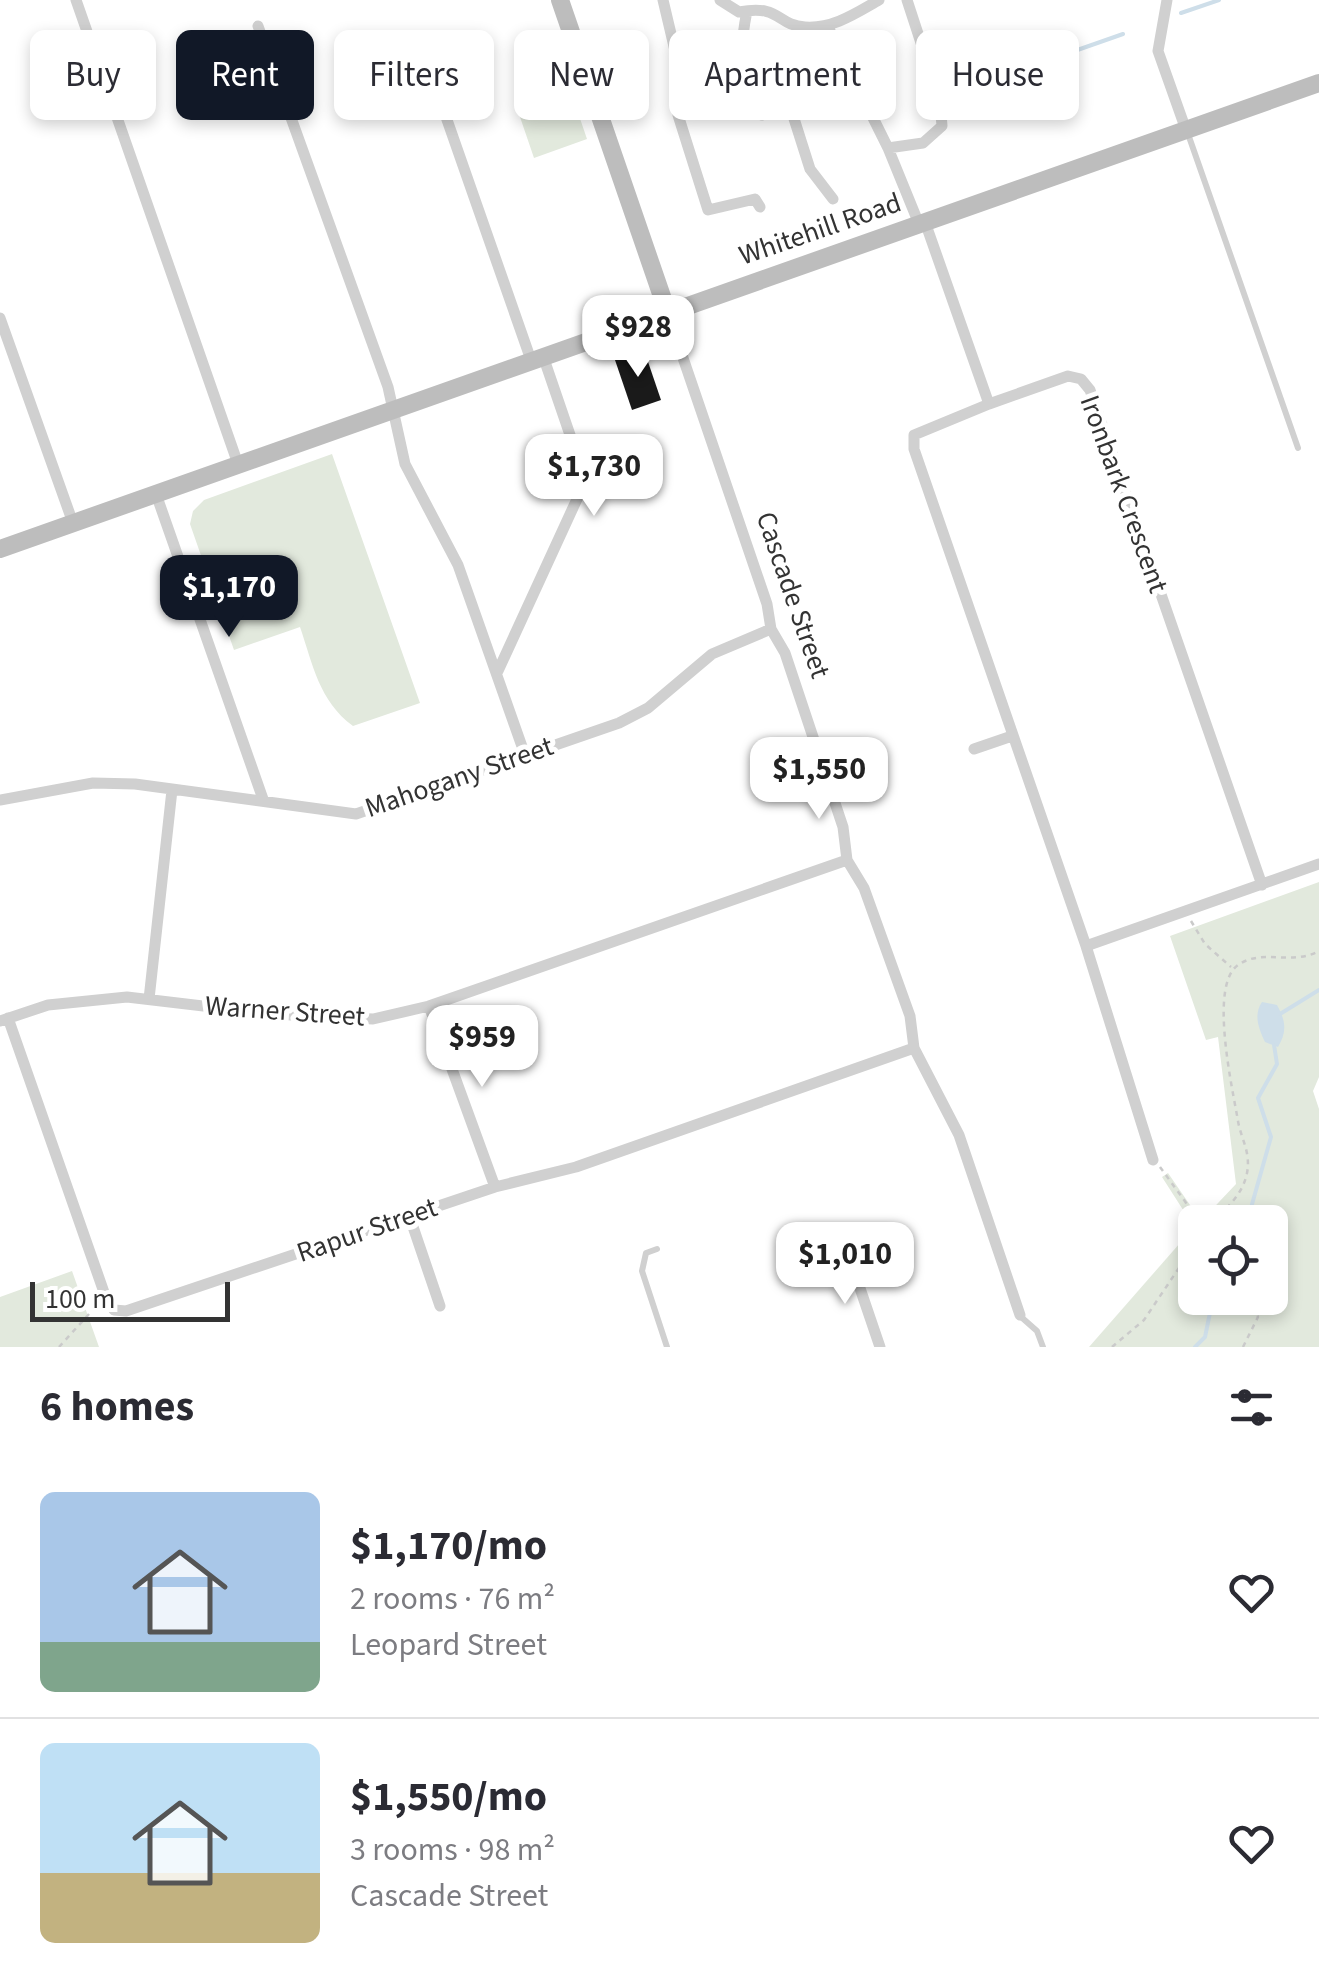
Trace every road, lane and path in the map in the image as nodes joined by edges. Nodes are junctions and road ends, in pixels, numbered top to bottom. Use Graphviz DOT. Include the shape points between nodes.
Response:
graph roads {
  1 [pos="76,0"];
  2 [pos="560,0"];
  3 [pos="663,0"];
  4 [pos="720,0"];
  5 [pos="879,0"];
  6 [pos="907,0"];
  7 [pos="1167,0"];
  8 [pos="747,10"];
  9 [pos="827,25"];
  10 [pos="258,26"];
  11 [pos="802,27"];
  12 [pos="743,30"];
  13 [pos="800,30"];
  14 [pos="1319,83"];
  15 [pos="449,120"];
  16 [pos="794,120"];
  17 [pos="1186,130"];
  18 [pos="888,148"];
  19 [pos="832,199"];
  20 [pos="760,207"];
  21 [pos="922,223"];
  22 [pos="667,311"];
  23 [pos="0,318"];
  24 [pos="537,358"];
  25 [pos="989,404"];
  26 [pos="392,410"];
  27 [pos="1298,448"];
  28 [pos="238,464"];
  29 [pos="156,494"];
  30 [pos="72,522"];
  31 [pos="0,549"];
  32 [pos="770,629"];
  33 [pos="498,671"];
  34 [pos="1012,736"];
  35 [pos="974,750"];
  36 [pos="525,755"];
  37 [pos="172,790"];
  38 [pos="263,799"];
  39 [pos="0,800"];
  40 [pos="846,860"];
  41 [pos="1319,864"];
  42 [pos="1262,884"];
  43 [pos="1187,911"];
  44 [pos="1086,946"];
  45 [pos="1319,951"];
  46 [pos="1233,968"];
  47 [pos="149,1000"];
  48 [pos="430,1006"];
  49 [pos="4,1020"];
  50 [pos="914,1048"];
  51 [pos="1152,1160"];
  52 [pos="495,1188"];
  53 [pos="1187,1205"];
  54 [pos="1228,1205"];
  55 [pos="409,1216"];
  56 [pos="657,1249"];
  57 [pos="848,1254"];
  58 [pos="1178,1269"];
  59 [pos="440,1306"];
  60 [pos="89,1314"];
  61 [pos="1020,1315"];
  62 [pos="1258,1315"];
  63 [pos="58,1347"];
  64 [pos="667,1347"];
  65 [pos="880,1347"];
  66 [pos="1043,1347"];
  67 [pos="1112,1347"];
  68 [pos="1243,1347"];
  1 -- 28 [label="street"];
  2 -- 22 [label="street, Cascade Street"];
  3 -- 20 [label="street" via="685,93 678,116 708,210 755,199"];
  4 -- 8 [label="street"];
  5 -- 9 [label="street"];
  6 -- 18 [label="street" via="942,126 923,143"];
  7 -- 17 [label="street" via="1158,51"];
  8 -- 11 [label="street" via="766,7"];
  8 -- 12 [label="street"];
  9 -- 11 [label="street"];
  9 -- 18 [label="street"];
  10 -- 26 [label="street"];
  11 -- 13 [label="street"];
  14 -- 17 [label="street, Whitehill Road"];
  15 -- 24 [label="street"];
  16 -- 19 [label="street" via="810,170"];
  17 -- 21 [label="street, Whitehill Road"];
  17 -- 27 [label="lane"];
  18 -- 21 [label="street"];
  21 -- 22 [label="street, Whitehill Road"];
  21 -- 25 [label="street"];
  22 -- 24 [label="street, Whitehill Road"];
  22 -- 32 [label="street, Cascade Street"];
  23 -- 30 [label="street"];
  24 -- 26 [label="street, Whitehill Road"];
  24 -- 33 [label="street" via="584,486"];
  25 -- 34 [label="street" via="928,426 914,435 914,450"];
  25 -- 42 [label="street, Ironbark Crescent" via="1068,376 1090,390"];
  26 -- 28 [label="street, Whitehill Road"];
  26 -- 33 [label="street" via="405,464 458,565"];
  28 -- 29 [label="street, Whitehill Road"];
  29 -- 30 [label="street, Whitehill Road"];
  29 -- 38 [label="street"];
  30 -- 31 [label="street, Whitehill Road"];
  32 -- 36 [label="street, Mahogany Street" via="712,654 648,708 619,723"];
  32 -- 40 [label="street, Cascade Street" via="785,653 843,827"];
  33 -- 36 [label="street"];
  34 -- 35 [label="street"];
  34 -- 44 [label="street"];
  36 -- 38 [label="street, Mahogany Street" via="356,814"];
  37 -- 38 [label="street, Mahogany Street"];
  37 -- 39 [label="street, Mahogany Street" via="93,783"];
  37 -- 47 [label="street"];
  40 -- 48 [label="street, Warner Street"];
  40 -- 50 [label="street, Cascade Street" via="864,888 910,1016"];
  41 -- 42 [label="street"];
  42 -- 43 [label="street"];
  43 -- 44 [label="street"];
  43 -- 46 [label="path" via="1205,944"];
  44 -- 51 [label="street"];
  45 -- 46 [label="path" via="1294,960 1252,956"];
  46 -- 54 [label="path" via="1221,1013 1248,1172"];
  47 -- 48 [label="street, Warner Street" via="372,1019"];
  47 -- 49 [label="street, Warner Street" via="48,1005"];
  48 -- 52 [label="street"];
  49 -- 55 [label="street, Rapur Street" via="114,1310 140,1308"];
  50 -- 52 [label="street, Rapur Street"];
  50 -- 61 [label="street, Cascade Street" via="959,1135"];
  51 -- 53 [label="path"];
  52 -- 55 [label="street, Rapur Street"];
  55 -- 59 [label="street"];
  56 -- 64 [label="lane" via="646,1253 642,1271"];
  57 -- 65 [label="street"];
  58 -- 67 [label="path" via="1144,1320"];
  60 -- 63 [label="path"];
  61 -- 66 [label="lane"];
  62 -- 68 [label="path"];
}
